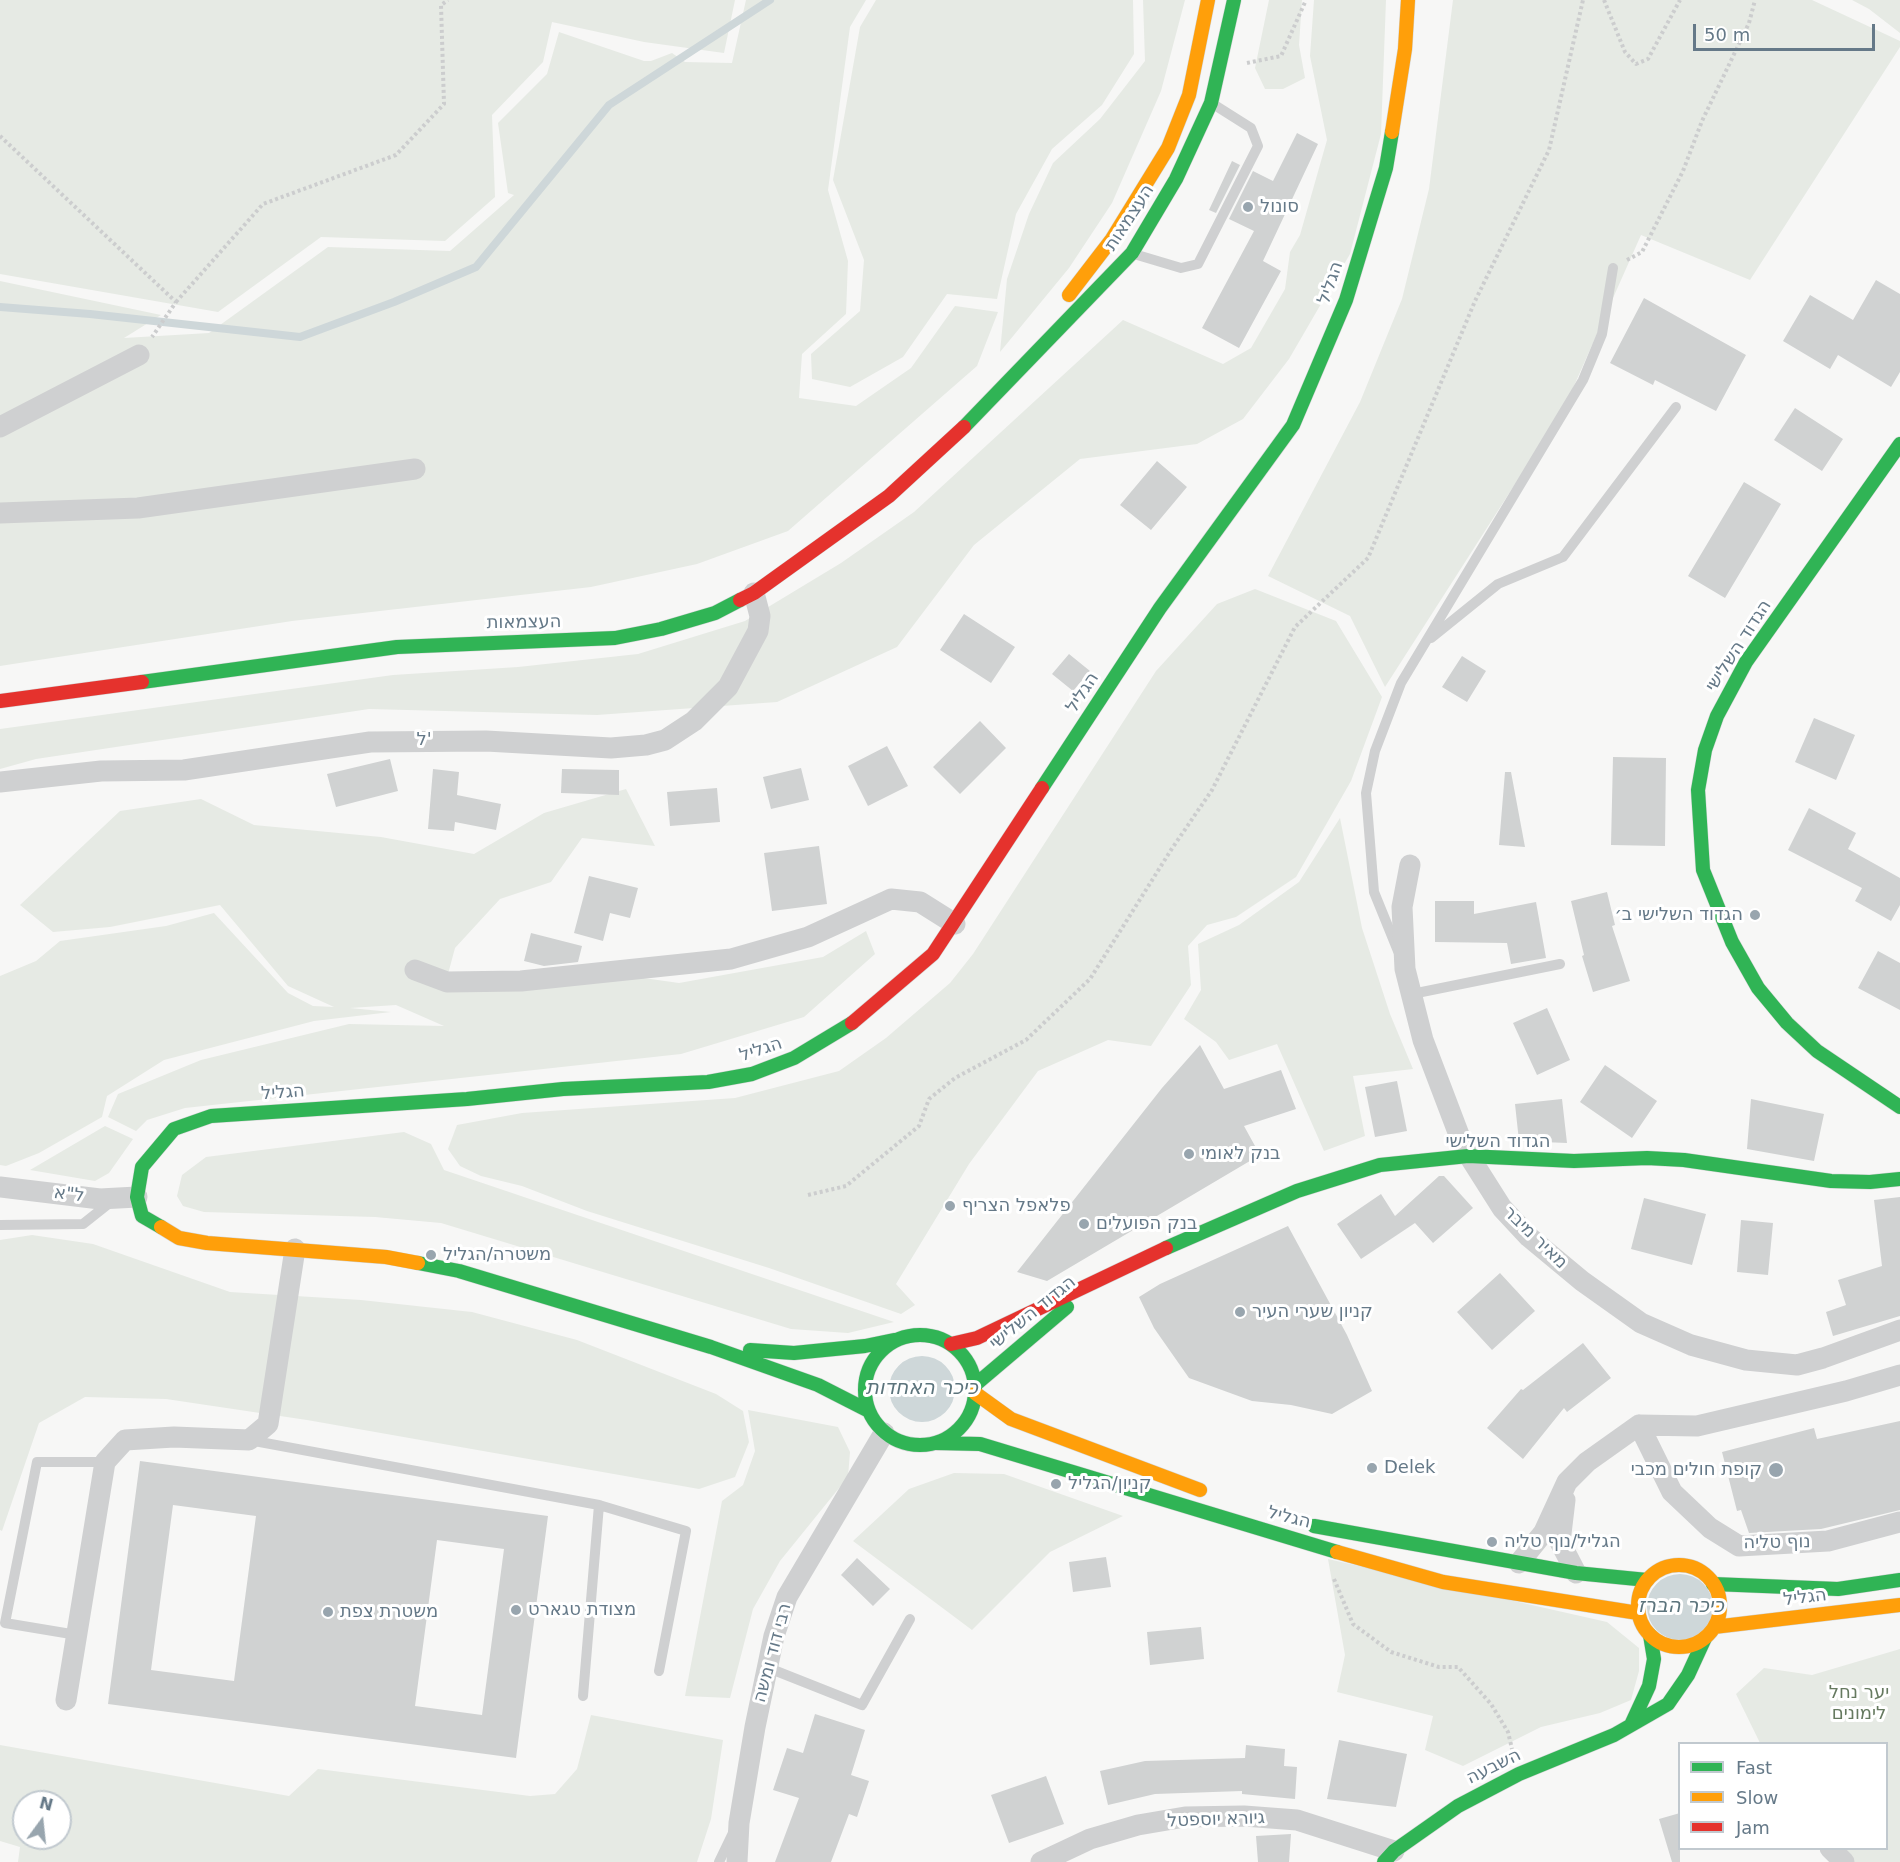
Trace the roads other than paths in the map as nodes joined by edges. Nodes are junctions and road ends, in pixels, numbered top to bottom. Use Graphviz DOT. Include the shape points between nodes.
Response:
graph roads {
  1 [pos="1208,0"];
  2 [pos="1234,0"];
  3 [pos="1408,0"];
  4 [pos="1189,95"];
  5 [pos="1211,103"];
  6 [pos="1122,246"];
  7 [pos="1614,268"];
  8 [pos="140,355"];
  9 [pos="1676,407"];
  10 [pos="980,412"];
  11 [pos="0,427"];
  12 [pos="1900,444"];
  13 [pos="416,469"];
  14 [pos="0,513"];
  15 [pos="754,593"];
  16 [pos="1426,642"];
  17 [pos="0,702"];
  18 [pos="0,782"];
  19 [pos="1410,866"];
  20 [pos="955,924"];
  21 [pos="1560,964"];
  22 [pos="1405,969"];
  23 [pos="415,970"];
  24 [pos="1412,994"];
  25 [pos="1900,1107"];
  26 [pos="1468,1156"];
  27 [pos="1900,1179"];
  28 [pos="0,1187"];
  29 [pos="137,1197"];
  30 [pos="114,1199"];
  31 [pos="0,1225"];
  32 [pos="295,1249"];
  33 [pos="1115,1270"];
  34 [pos="1900,1330"];
  35 [pos="894,1340"];
  36 [pos="951,1344"];
  37 [pos="711,1347"];
  38 [pos="1900,1375"];
  39 [pos="975,1389"];
  40 [pos="869,1412"];
  41 [pos="1639,1425"];
  42 [pos="884,1433"];
  43 [pos="249,1440"];
  44 [pos="936,1443"];
  45 [pos="105,1462"];
  46 [pos="1567,1482"];
  47 [pos="1216,1495"];
  48 [pos="599,1505"];
  49 [pos="1302,1522"];
  50 [pos="1900,1522"];
  51 [pos="1519,1563"];
  52 [pos="1576,1573"];
  53 [pos="1647,1580"];
  54 [pos="1900,1580"];
  55 [pos="1713,1584"];
  56 [pos="1900,1605"];
  57 [pos="1638,1613"];
  58 [pos="910,1619"];
  59 [pos="1709,1632"];
  60 [pos="77,1635"];
  61 [pos="1650,1635"];
  62 [pos="766,1667"];
  63 [pos="659,1671"];
  64 [pos="583,1696"];
  65 [pos="66,1700"];
  66 [pos="1631,1725"];
  67 [pos="739,1823"];
  68 [pos="1832,1850"];
  69 [pos="1389,1857"];
  70 [pos="719,1862"];
  71 [pos="737,1862"];
  72 [pos="1041,1862"];
  73 [pos="1844,1862"];
  1 -- 4 [label="main road, העצמאות"];
  2 -- 5 [label="main road, העצמאות"];
  3 -- 20 [label="main road, הגליל" via="1405,49 1386,168 1346,300 1293,425 1160,608"];
  4 -- 5 [label="lane"];
  4 -- 6 [label="main road, העצמאות"];
  5 -- 6 [label="main road, העצמאות" via="1176,178"];
  5 -- 6 [label="lane" via="1251,128 1258,146 1198,264 1180,268"];
  6 -- 10 [label="main road, העצמאות"];
  6 -- 10 [label="main road, העצמאות"];
  7 -- 16 [label="lane" via="1602,334 1583,380"];
  8 -- 11 [label="street"];
  9 -- 16 [label="lane" via="1563,557 1498,584"];
  10 -- 15 [label="main road, העצמאות" via="889,496"];
  12 -- 25 [label="main road, הגדוד השלישי" via="1729,691 1705,750 1698,800 1703,870 1732,942 1758,988 1786,1023 1817,1051"];
  13 -- 14 [label="street" via="138,508"];
  15 -- 17 [label="main road, העצמאות" via="715,613 615,638 397,647"];
  15 -- 18 [label="street, ל'" via="760,616 758,631 728,687 694,721 665,740 646,745 610,748 486,741 370,742 184,770 79,772"];
  16 -- 22 [label="lane" via="1401,683 1375,751 1366,793 1374,892"];
  19 -- 22 [label="street, מאיר מיבר" via="1402,907"];
  20 -- 23 [label="street" via="920,902 891,899 808,937 731,959 521,981 447,982"];
  20 -- 29 [label="main road, הגליל" via="933,954 857,1020 794,1058 752,1074 708,1082 211,1116 174,1129 142,1167"];
  21 -- 24 [label="lane"];
  22 -- 24 [label="street, מאיר מיבר"];
  24 -- 26 [label="street, מאיר מיבר" via="1424,1040"];
  26 -- 27 [label="main road, הגדוד השלישי" via="1574,1161 1647,1158 1831,1180"];
  26 -- 33 [label="main road, הגדוד השלישי" via="1380,1165 1297,1191"];
  26 -- 34 [label="street, מאיר מיבר" via="1502,1208 1529,1237 1581,1281 1641,1323 1691,1345 1746,1360 1797,1365"];
  28 -- 30 [label="street, ל\"א"];
  29 -- 30 [label="street, ל\"א"];
  29 -- 32 [label="main road" via="142,1216 178,1238"];
  30 -- 31 [label="lane" via="83,1224"];
  32 -- 37 [label="main road" via="386,1257 459,1271"];
  32 -- 43 [label="street" via="268,1424"];
  33 -- 36 [label="main road, הגדוד השלישי" via="977,1338"];
  33 -- 39 [label="main road, הגדוד השלישי" via="1012,1351"];
  35 -- 36 [label="main road" via="912,1334 928,1335"];
  35 -- 37 [label="main road" via="794,1353"];
  35 -- 40 [label="main road" via="879,1351 868,1367 864,1384"];
  36 -- 39 [label="main road" via="963,1354 972,1370"];
  37 -- 40 [label="main road" via="818,1385"];
  38 -- 41 [label="street" via="1697,1426"];
  39 -- 44 [label="main road" via="973,1406 965,1422"];
  39 -- 47 [label="main road" via="1011,1419"];
  40 -- 42 [label="main road"];
  41 -- 46 [label="street" via="1587,1462"];
  41 -- 50 [label="street, נוף טליה" via="1672,1492 1710,1528 1739,1546 1828,1541"];
  42 -- 44 [label="main road" via="900,1442"];
  42 -- 62 [label="street, רבי דוד ומשה" via="787,1597"];
  43 -- 45 [label="street" via="125,1440"];
  43 -- 48 [label="lane"];
  44 -- 57 [label="main road, הגליל" via="980,1444 1443,1582"];
  45 -- 60 [label="street"];
  45 -- 60 [label="lane" via="37,1462 5,1623"];
  46 -- 51 [label="street" via="1544,1532"];
  46 -- 52 [label="street" via="1560,1542"];
  48 -- 63 [label="lane" via="686,1531"];
  48 -- 64 [label="lane"];
  49 -- 51 [label="main road, הגליל"];
  51 -- 52 [label="main road, הגליל"];
  52 -- 53 [label="main road, הגליל"];
  53 -- 55 [label="main road" via="1657,1571 1682,1566 1694,1568"];
  53 -- 57 [label="main road" via="1641,1590"];
  54 -- 55 [label="main road, הגליל" via="1838,1589"];
  55 -- 59 [label="main road" via="1720,1606"];
  56 -- 59 [label="main road, הגליל"];
  57 -- 61 [label="main road"];
  58 -- 62 [label="lane" via="862,1705"];
  59 -- 61 [label="main road" via="1694,1644 1671,1646"];
  59 -- 66 [label="main road, השבעה" via="1688,1676 1668,1704"];
  60 -- 65 [label="street"];
  61 -- 66 [label="main road" via="1654,1659 1649,1686"];
  62 -- 67 [label="street, רבי דוד ומשה"];
  66 -- 69 [label="main road, השבעה" via="1519,1774 1458,1806"];
  67 -- 70 [label="lane"];
  67 -- 71 [label="street, רבי דוד ומשה"];
  68 -- 73 [label="street"];
  69 -- 72 [label="street, גיורא יוספטל" via="1297,1820 1244,1816 1185,1817 1138,1825 1090,1839"];
}
